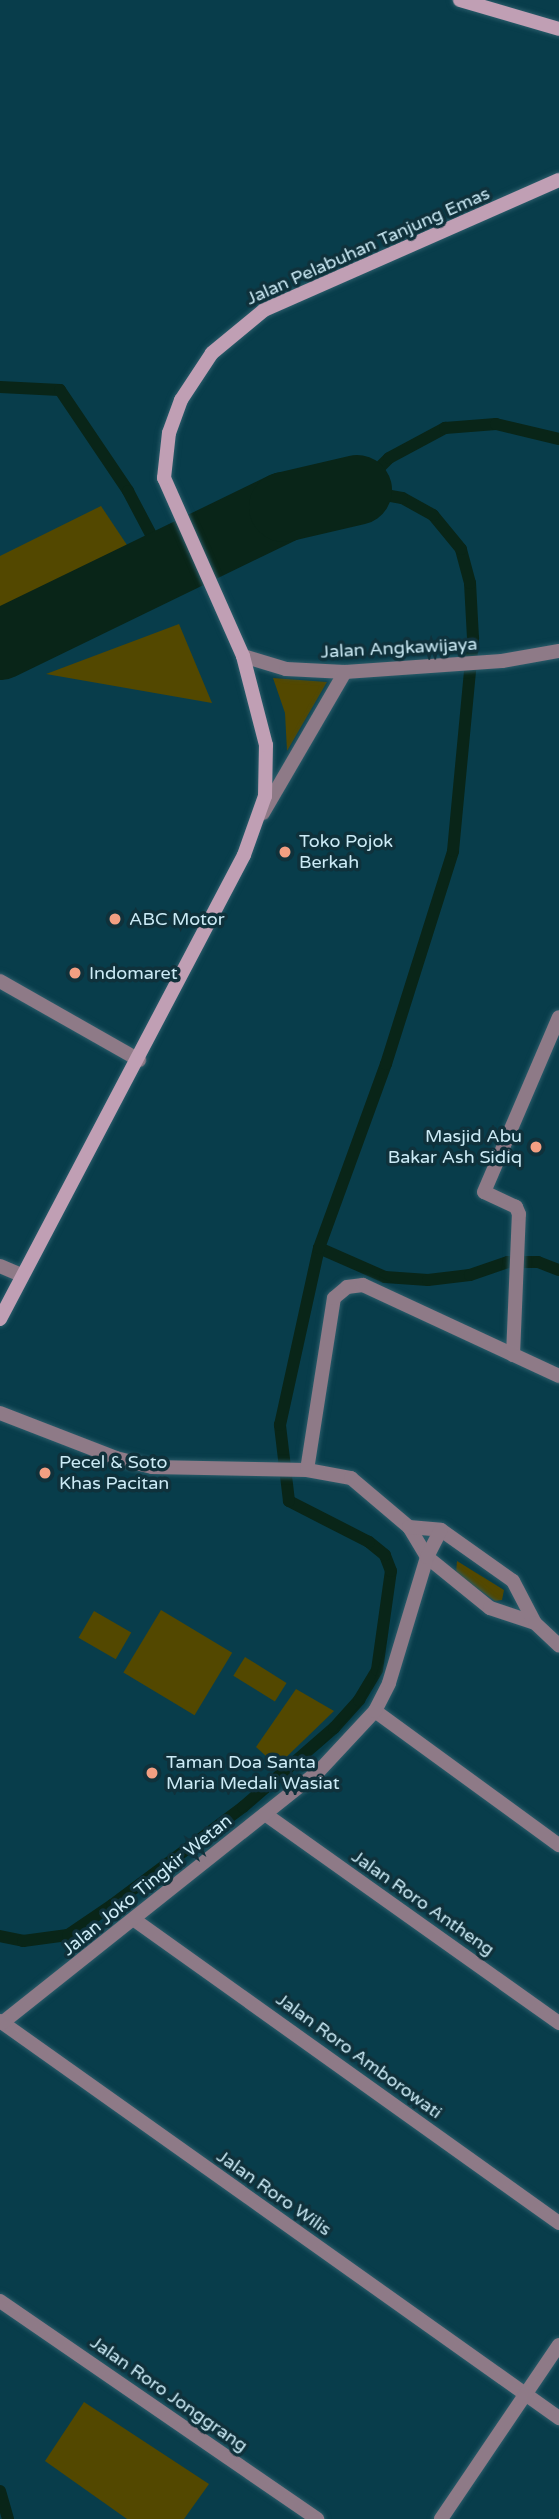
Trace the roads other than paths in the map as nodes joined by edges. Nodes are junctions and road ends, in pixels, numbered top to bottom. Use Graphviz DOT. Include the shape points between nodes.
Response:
graph roads {
  1 [pos="460,0"];
  2 [pos="559,29"];
  3 [pos="559,180"];
  4 [pos="559,651"];
  5 [pos="243,656"];
  6 [pos="345,672"];
  7 [pos="260,819"];
  8 [pos="0,981"];
  9 [pos="559,1017"];
  10 [pos="139,1059"];
  11 [pos="0,1266"];
  12 [pos="22,1275"];
  13 [pos="0,1319"];
  14 [pos="513,1355"];
  15 [pos="559,1376"];
  16 [pos="0,1413"];
  17 [pos="300,1470"];
  18 [pos="409,1527"];
  19 [pos="442,1530"];
  20 [pos="427,1558"];
  21 [pos="535,1623"];
  22 [pos="558,1641"];
  23 [pos="375,1711"];
  24 [pos="265,1814"];
  25 [pos="559,1845"];
  26 [pos="136,1921"];
  27 [pos="1,2022"];
  28 [pos="559,2023"];
  29 [pos="559,2223"];
  30 [pos="0,2301"];
  31 [pos="559,2345"];
  32 [pos="526,2395"];
  33 [pos="559,2418"];
  34 [pos="317,2519"];
  35 [pos="441,2519"];
  1 -- 2 [label="main road"];
  3 -- 5 [label="main road, Jalan Pelabuhan Tanjung Emas" via="264,310 227,337 197,373 169,433 164,478"];
  4 -- 6 [label="street, Jalan Angkawijaya" via="502,661"];
  5 -- 6 [label="street, Jalan Angkawijaya" via="286,669"];
  5 -- 7 [label="main road, Jalan Pelabuhan Tanjung Emas" via="266,745"];
  6 -- 7 [label="street"];
  7 -- 10 [label="main road, Jalan Pelabuhan Tanjung Emas"];
  8 -- 10 [label="street"];
  9 -- 14 [label="street" via="484,1192 516,1207 520,1234"];
  10 -- 12 [label="main road, Jalan Pelabuhan Tanjung Emas"];
  11 -- 12 [label="street"];
  12 -- 13 [label="main road, Jalan Pelabuhan Tanjung Emas"];
  14 -- 15 [label="street"];
  14 -- 17 [label="street" via="363,1285 347,1287 334,1298"];
  16 -- 17 [label="street" via="116,1458 152,1467"];
  17 -- 18 [label="street" via="351,1478"];
  18 -- 19 [label="street"];
  18 -- 20 [label="street"];
  19 -- 20 [label="street, Jalan Joko Tingkir Wetan"];
  19 -- 21 [label="street" via="513,1581"];
  20 -- 21 [label="street" via="490,1608"];
  20 -- 23 [label="street, Jalan Joko Tingkir Wetan" via="389,1683"];
  21 -- 22 [label="street"];
  23 -- 24 [label="street, Jalan Joko Tingkir Wetan" via="319,1771"];
  23 -- 25 [label="street"];
  24 -- 26 [label="street, Jalan Joko Tingkir Wetan"];
  24 -- 28 [label="street, Jalan Roro Antheng"];
  26 -- 27 [label="street, Jalan Joko Tingkir Wetan"];
  26 -- 29 [label="street, Jalan Roro Amborowati"];
  27 -- 32 [label="street, Jalan Roro Wilis"];
  30 -- 34 [label="street, Jalan Roro Jonggrang"];
  31 -- 32 [label="street"];
  32 -- 33 [label="street, Jalan Roro Wilis"];
  32 -- 35 [label="street"];
}
